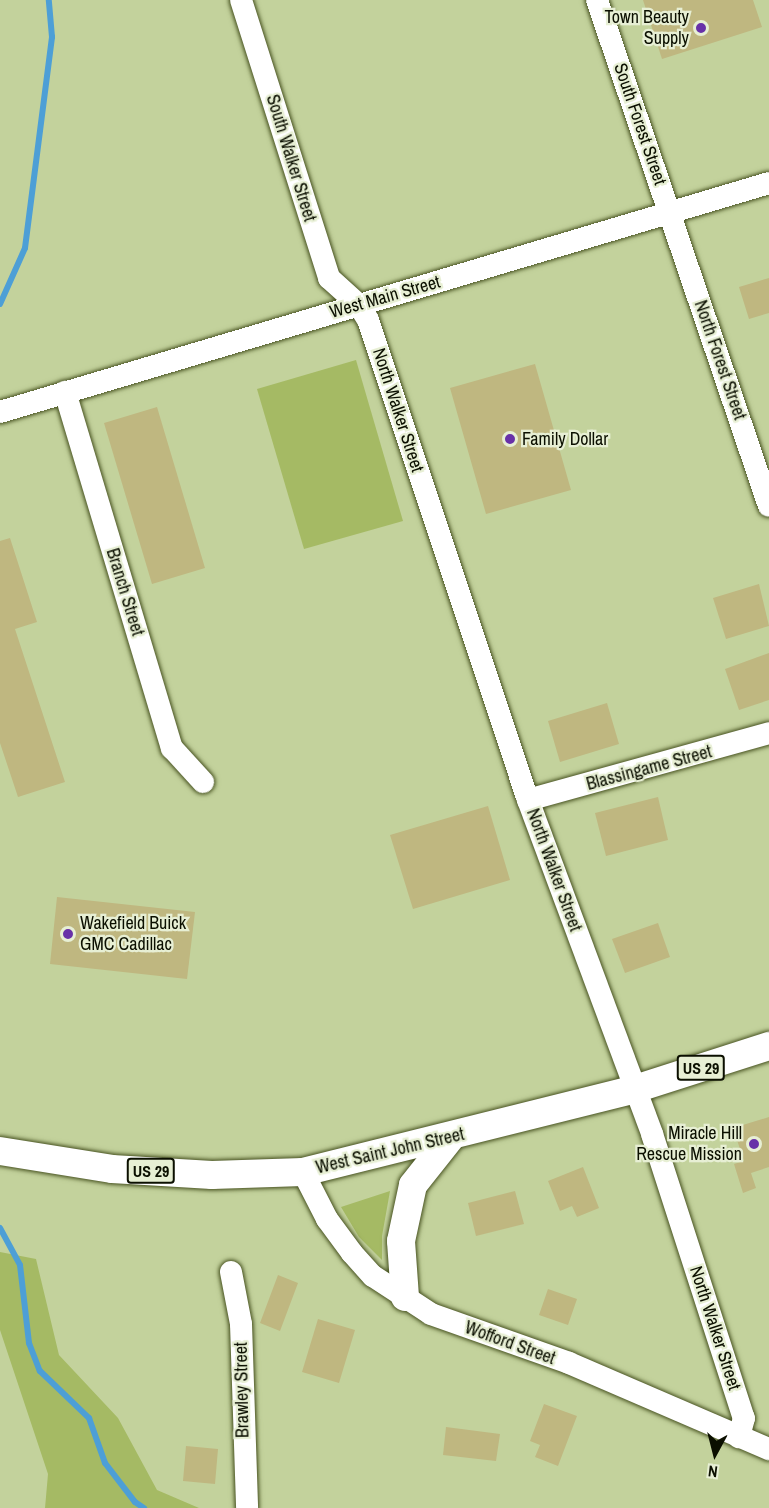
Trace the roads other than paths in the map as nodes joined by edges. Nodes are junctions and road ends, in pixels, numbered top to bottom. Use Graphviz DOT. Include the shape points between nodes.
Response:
graph roads {
  1 [pos="242,0"];
  2 [pos="597,0"];
  3 [pos="769,183"];
  4 [pos="672,214"];
  5 [pos="358,304"];
  6 [pos="65,392"];
  7 [pos="0,412"];
  8 [pos="768,501"];
  9 [pos="769,733"];
  10 [pos="203,782"];
  11 [pos="528,800"];
  12 [pos="769,1046"];
  13 [pos="635,1089"];
  14 [pos="451,1137"];
  15 [pos="0,1151"];
  16 [pos="303,1172"];
  17 [pos="231,1272"];
  18 [pos="405,1297"];
  19 [pos="739,1437"];
  20 [pos="769,1449"];
  21 [pos="247,1508"];
  1 -- 5 [label="street, South Walker Street" via="329,278"];
  2 -- 4 [label="street, South Forest Street"];
  3 -- 4 [label="street, West Main Street"];
  4 -- 5 [label="street, West Main Street"];
  4 -- 8 [label="street, North Forest Street"];
  5 -- 6 [label="street, West Main Street"];
  5 -- 11 [label="street, North Walker Street" via="368,320"];
  6 -- 7 [label="street, West Main Street"];
  6 -- 10 [label="street, Branch Street" via="172,748"];
  9 -- 11 [label="street, Blassingame Street"];
  11 -- 13 [label="street, North Walker Street"];
  12 -- 13 [label="main road, West Saint John Street / US 29"];
  13 -- 14 [label="main road, West Saint John Street / US 29"];
  13 -- 19 [label="street, North Walker Street" via="744,1418"];
  14 -- 16 [label="main road, West Saint John Street / US 29"];
  14 -- 18 [label="main road" via="413,1185 400,1241"];
  15 -- 16 [label="main road, West Saint John Street / US 29" via="112,1168 212,1175"];
  16 -- 18 [label="street, Wofford Street" via="327,1219 352,1253 373,1276"];
  17 -- 21 [label="street, Brawley Street" via="241,1324"];
  18 -- 19 [label="street, Wofford Street" via="431,1314 569,1364"];
  19 -- 20 [label="street, Wofford Street"];
}
